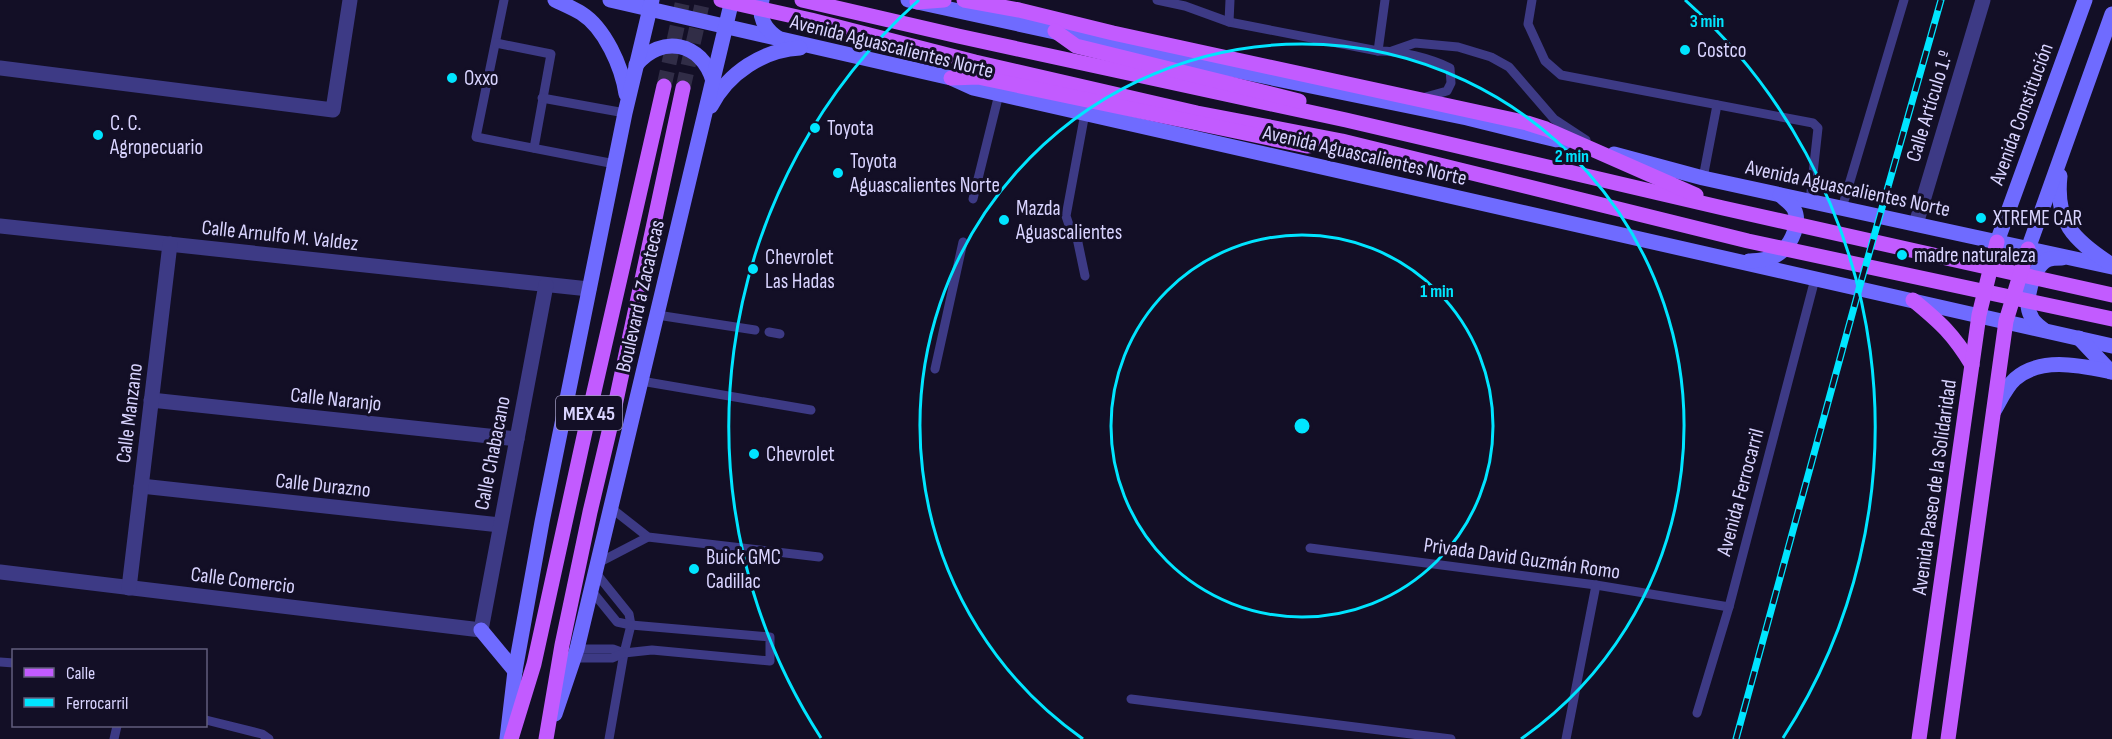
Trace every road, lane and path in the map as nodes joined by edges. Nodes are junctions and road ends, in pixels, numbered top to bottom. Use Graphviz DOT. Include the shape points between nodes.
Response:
graph roads {
  1 [pos="350,0"];
  2 [pos="504,0"];
  3 [pos="555,0"];
  4 [pos="610,0"];
  5 [pos="721,0"];
  6 [pos="732,0"];
  7 [pos="762,0"];
  8 [pos="802,0"];
  9 [pos="944,0"];
  10 [pos="964,0"];
  11 [pos="1157,0"];
  12 [pos="1230,0"];
  13 [pos="1385,0"];
  14 [pos="1532,0"];
  15 [pos="1904,0"];
  16 [pos="1983,0"];
  17 [pos="2085,0"];
  18 [pos="911,1"];
  19 [pos="651,5"];
  20 [pos="2112,14"];
  21 [pos="1229,22"];
  22 [pos="726,27"];
  23 [pos="1055,31"];
  24 [pos="788,41"];
  25 [pos="496,43"];
  26 [pos="819,49"];
  27 [pos="1378,51"];
  28 [pos="1390,51"];
  29 [pos="636,65"];
  30 [pos="0,68"];
  31 [pos="951,78"];
  32 [pos="713,81"];
  33 [pos="664,86"];
  34 [pos="683,88"];
  35 [pos="999,94"];
  36 [pos="542,98"];
  37 [pos="1402,104"];
  38 [pos="1717,105"];
  39 [pos="626,108"];
  40 [pos="1084,113"];
  41 [pos="1346,120"];
  42 [pos="702,128"];
  43 [pos="1342,141"];
  44 [pos="534,148"];
  45 [pos="2064,148"];
  46 [pos="1606,152"];
  47 [pos="615,164"];
  48 [pos="1702,178"];
  49 [pos="1779,195"];
  50 [pos="973,199"];
  51 [pos="1810,201"];
  52 [pos="1723,208"];
  53 [pos="1842,208"];
  54 [pos="1916,224"];
  55 [pos="0,226"];
  56 [pos="1997,242"];
  57 [pos="963,243"];
  58 [pos="170,244"];
  59 [pos="2028,249"];
  60 [pos="2065,257"];
  61 [pos="1737,261"];
  62 [pos="2112,266"];
  63 [pos="1085,276"];
  64 [pos="1815,279"];
  65 [pos="551,285"];
  66 [pos="589,289"];
  67 [pos="2112,295"];
  68 [pos="1912,300"];
  69 [pos="657,315"];
  70 [pos="1979,315"];
  71 [pos="2112,319"];
  72 [pos="2006,321"];
  73 [pos="755,330"];
  74 [pos="2044,330"];
  75 [pos="769,332"];
  76 [pos="780,334"];
  77 [pos="2079,338"];
  78 [pos="2112,346"];
  79 [pos="1972,365"];
  80 [pos="935,369"];
  81 [pos="2111,372"];
  82 [pos="641,381"];
  83 [pos="151,400"];
  84 [pos="811,410"];
  85 [pos="1994,411"];
  86 [pos="517,439"];
  87 [pos="141,486"];
  88 [pos="611,508"];
  89 [pos="500,525"];
  90 [pos="648,537"];
  91 [pos="1310,548"];
  92 [pos="819,557"];
  93 [pos="597,568"];
  94 [pos="0,572"];
  95 [pos="1596,585"];
  96 [pos="129,588"];
  97 [pos="591,590"];
  98 [pos="1729,607"];
  99 [pos="631,625"];
  100 [pos="481,630"];
  101 [pos="624,653"];
  102 [pos="576,654"];
  103 [pos="515,671"];
  104 [pos="1131,699"];
  105 [pos="1697,713"];
  106 [pos="207,720"];
  107 [pos="269,739"];
  108 [pos="507,739"];
  109 [pos="511,739"];
  110 [pos="546,739"];
  111 [pos="609,739"];
  112 [pos="1451,739"];
  113 [pos="1566,739"];
  114 [pos="1919,739"];
  115 [pos="1948,739"];
  1 -- 30 [label="street" via="333,110"];
  2 -- 25 [label="lane"];
  3 -- 39 [label="main road" via="582,13 605,38 620,69"];
  4 -- 19 [label="main road, Avenida Aguascalientes Norte"];
  5 -- 43 [label="main road, Avenida Aguascalientes Norte" via="1197,113"];
  6 -- 22 [label="main road, Boulevard a Zacatecas / MEX 45"];
  7 -- 24 [label="main road" via="764,24 774,35"];
  8 -- 41 [label="main road, Avenida Aguascalientes Norte"];
  9 -- 18 [label="main road"];
  10 -- 52 [label="main road" via="1527,123"];
  11 -- 21 [label="lane"];
  12 -- 21 [label="lane"];
  13 -- 27 [label="lane"];
  14 -- 38 [label="lane" via="1528,24 1545,61 1561,75"];
  15 -- 53 [label="lane"];
  16 -- 54 [label="street, Calle Artículo 1.º"];
  17 -- 56 [label="main road, Avenida Constitución"];
  18 -- 23 [label="main road, Avenida Aguascalientes Norte"];
  19 -- 22 [label="main road, Avenida Aguascalientes Norte"];
  19 -- 29 [label="main road, MEX 45"];
  20 -- 45 [label="main road"];
  21 -- 27 [label="lane"];
  22 -- 24 [label="main road, Avenida Aguascalientes Norte"];
  22 -- 32 [label="main road, Boulevard a Zacatecas / MEX 45"];
  23 -- 37 [label="main road, Avenida Aguascalientes Norte"];
  23 -- 41 [label="main road" via="1076,46 1293,99"];
  24 -- 26 [label="main road, Avenida Aguascalientes Norte"];
  25 -- 36 [label="lane" via="551,54"];
  25 -- 44 [label="lane" via="476,136"];
  26 -- 31 [label="main road, Avenida Aguascalientes Norte"];
  26 -- 42 [label="main road" via="782,51 742,69 722,89"];
  27 -- 28 [label="lane"];
  28 -- 37 [label="lane" via="1450,68 1447,91"];
  28 -- 46 [label="lane" via="1415,44 1458,47 1491,57 1509,67 1554,119"];
  29 -- 32 [label="main road" via="651,51 680,46 698,55"];
  29 -- 39 [label="main road, MEX 45"];
  31 -- 35 [label="main road, Avenida Aguascalientes Norte"];
  31 -- 43 [label="main road" via="978,77 1307,146"];
  32 -- 42 [label="main road, Boulevard a Zacatecas / MEX 45"];
  33 -- 109 [label="main road, Boulevard a Zacatecas / MEX 45" via="534,664"];
  34 -- 110 [label="main road, Boulevard a Zacatecas / MEX 45" via="562,645"];
  35 -- 40 [label="main road, Avenida Aguascalientes Norte"];
  35 -- 50 [label="lane"];
  36 -- 39 [label="lane"];
  36 -- 44 [label="lane"];
  37 -- 46 [label="main road, Avenida Aguascalientes Norte"];
  38 -- 48 [label="lane"];
  38 -- 51 [label="lane" via="1816,125"];
  39 -- 47 [label="main road, MEX 45"];
  40 -- 61 [label="main road, Avenida Aguascalientes Norte"];
  40 -- 63 [label="lane" via="1066,216 1077,238"];
  41 -- 52 [label="main road, Avenida Aguascalientes Norte"];
  42 -- 69 [label="main road, Boulevard a Zacatecas / MEX 45"];
  43 -- 71 [label="main road, Avenida Aguascalientes Norte" via="1748,241"];
  44 -- 47 [label="lane"];
  45 -- 59 [label="main road"];
  45 -- 62 [label="main road" via="2058,195 2067,227"];
  46 -- 48 [label="main road, Avenida Aguascalientes Norte"];
  47 -- 66 [label="main road, MEX 45"];
  48 -- 49 [label="main road, Avenida Aguascalientes Norte"];
  49 -- 51 [label="main road, Avenida Aguascalientes Norte"];
  49 -- 61 [label="main road" via="1793,207 1797,219 1793,235 1781,252 1765,260"];
  51 -- 53 [label="main road, Avenida Aguascalientes Norte"];
  52 -- 67 [label="main road, Avenida Aguascalientes Norte"];
  53 -- 54 [label="main road, Avenida Aguascalientes Norte"];
  54 -- 56 [label="main road, Avenida Aguascalientes Norte"];
  55 -- 58 [label="street, Calle Arnulfo M. Valdez"];
  56 -- 59 [label="main road, Avenida Aguascalientes Norte"];
  56 -- 70 [label="main road, Avenida Paseo de la Solidaridad"];
  57 -- 80 [label="lane"];
  58 -- 65 [label="street, Calle Arnulfo M. Valdez"];
  58 -- 83 [label="street, Calle Manzano"];
  59 -- 60 [label="main road, Avenida Aguascalientes Norte"];
  59 -- 72 [label="main road"];
  60 -- 62 [label="main road, Avenida Aguascalientes Norte"];
  60 -- 74 [label="main road" via="2047,260 2032,282 2027,304 2031,316"];
  61 -- 64 [label="main road, Avenida Aguascalientes Norte"];
  64 -- 68 [label="main road, Avenida Aguascalientes Norte"];
  64 -- 98 [label="lane, Avenida Ferrocarril"];
  65 -- 66 [label="street, Calle Arnulfo M. Valdez"];
  65 -- 86 [label="street, Calle Chabacano"];
  66 -- 103 [label="main road, MEX 45"];
  68 -- 70 [label="main road, Avenida Aguascalientes Norte"];
  68 -- 79 [label="main road" via="1956,339"];
  69 -- 73 [label="lane"];
  69 -- 82 [label="main road, Boulevard a Zacatecas / MEX 45"];
  70 -- 72 [label="main road, Avenida Aguascalientes Norte"];
  70 -- 79 [label="main road, Avenida Paseo de la Solidaridad"];
  72 -- 74 [label="main road, Avenida Aguascalientes Norte"];
  72 -- 85 [label="main road"];
  74 -- 77 [label="main road, Avenida Aguascalientes Norte"];
  75 -- 76 [label="lane"];
  77 -- 78 [label="main road, Avenida Aguascalientes Norte"];
  77 -- 81 [label="main road"];
  79 -- 114 [label="main road, Avenida Paseo de la Solidaridad"];
  81 -- 85 [label="main road" via="2048,365 2014,380"];
  82 -- 84 [label="lane"];
  82 -- 88 [label="main road, Boulevard a Zacatecas / MEX 45"];
  83 -- 86 [label="street, Calle Naranjo"];
  83 -- 87 [label="street, Calle Manzano"];
  85 -- 115 [label="main road"];
  86 -- 89 [label="street, Calle Chabacano"];
  87 -- 89 [label="street, Calle Durazno"];
  87 -- 96 [label="street, Calle Manzano"];
  88 -- 90 [label="lane"];
  88 -- 93 [label="main road, Boulevard a Zacatecas / MEX 45"];
  89 -- 100 [label="street, Calle Chabacano"];
  90 -- 92 [label="lane"];
  90 -- 93 [label="lane"];
  91 -- 95 [label="lane, Privada David Guzmán Romo"];
  93 -- 97 [label="main road, Boulevard a Zacatecas / MEX 45"];
  93 -- 99 [label="lane" via="629,614"];
  94 -- 96 [label="street, Calle Comercio"];
  95 -- 98 [label="lane, Privada David Guzmán Romo"];
  95 -- 113 [label="lane"];
  96 -- 100 [label="street, Calle Comercio"];
  97 -- 99 [label="lane" via="617,622"];
  97 -- 102 [label="main road, Boulevard a Zacatecas / MEX 45"];
  98 -- 105 [label="lane, Avenida Ferrocarril"];
  99 -- 101 [label="lane"];
  99 -- 101 [label="lane" via="770,637 770,662 652,650"];
  100 -- 103 [label="main road"];
  101 -- 102 [label="lane" via="613,649"];
  101 -- 111 [label="lane"];
  102 -- 110 [label="main road, Boulevard a Zacatecas / MEX 45"];
  103 -- 108 [label="main road, MEX 45"];
  104 -- 112 [label="lane"];
  106 -- 107 [label="lane"];
}
